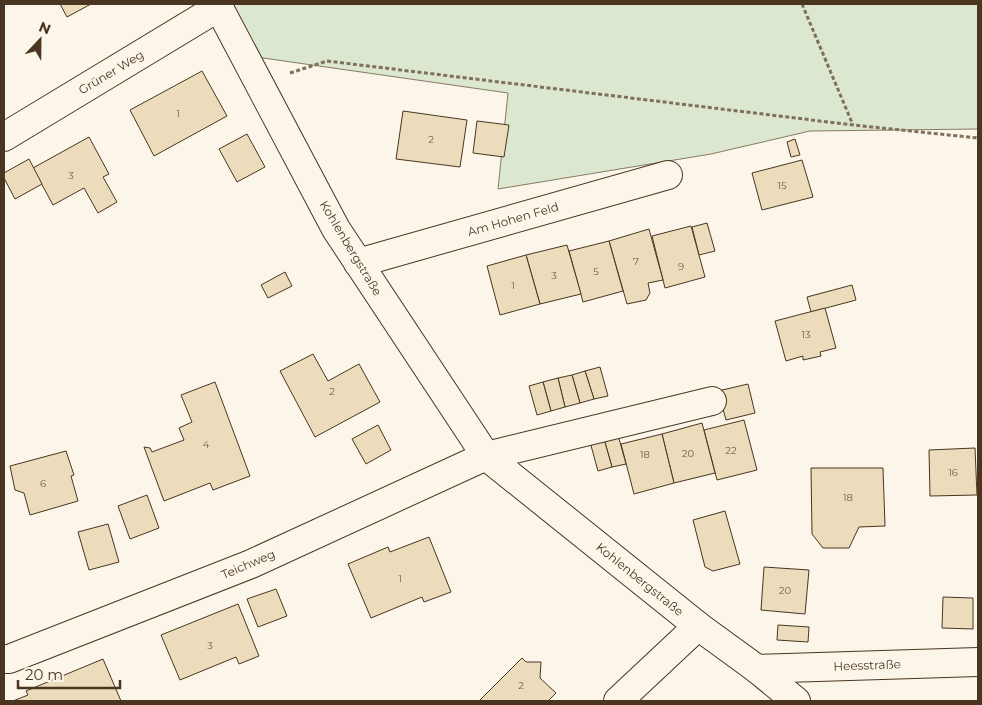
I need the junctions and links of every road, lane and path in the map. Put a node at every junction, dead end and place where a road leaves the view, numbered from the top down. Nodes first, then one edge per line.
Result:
1 (802, 4) edge
2 (218, 6) edge
3 (260, 83) junction
4 (854, 125) junction
5 (4, 136) edge
6 (978, 138) edge
7 (668, 175) dead end
8 (358, 263) junction
9 (712, 401) dead end
10 (486, 456) junction
11 (698, 626) junction
12 (4, 659) edge
13 (978, 662) edge
14 (757, 668) junction
15 (618, 701) edge
16 (796, 701) edge

1 - 4 path
2 - 3 street, Kohlenbergstraße
2 - 5 street, Grüner Weg
3 - 4 path
3 - 8 street, Kohlenbergstraße
4 - 6 path
7 - 8 street, Am Hohen Feld
8 - 10 street, Kohlenbergstraße
9 - 10 street
10 - 11 street, Kohlenbergstraße
10 - 12 street, Teichweg
11 - 14 street, Kohlenbergstraße
11 - 15 street
13 - 14 street, Heesstraße
14 - 16 street, Kohlenbergstraße

